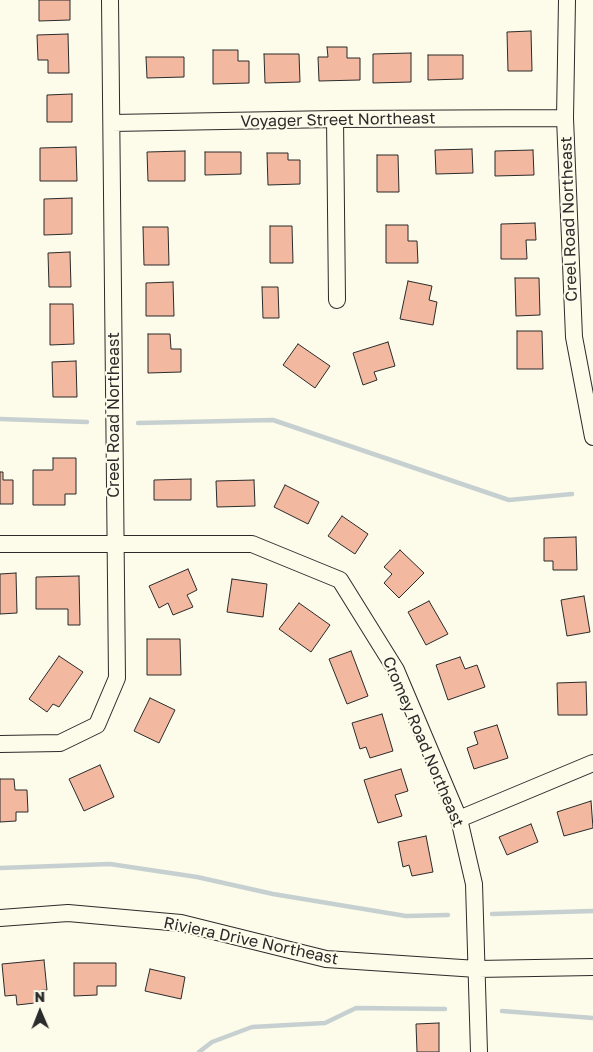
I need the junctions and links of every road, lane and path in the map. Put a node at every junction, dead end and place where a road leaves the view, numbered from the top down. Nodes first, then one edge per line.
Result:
1 (110, 0) edge
2 (567, 0) edge
3 (565, 118) junction
4 (336, 119) junction
5 (112, 123) junction
6 (337, 300) dead end
7 (593, 437) edge
8 (115, 543) junction
9 (0, 544) edge
10 (0, 744) edge
11 (593, 763) edge
12 (459, 819) junction
13 (0, 918) edge
14 (593, 967) edge
15 (478, 969) junction
16 (479, 1052) edge

1 - 5 street, Creel Road Northeast
2 - 3 street, Creel Road Northeast
3 - 4 street, Voyager Street Northeast
3 - 7 street, Creel Road Northeast
4 - 5 street, Voyager Street Northeast
4 - 6 street
5 - 8 street, Creel Road Northeast
8 - 9 street, Cromey Road Northeast
8 - 10 street, Creel Road Northeast
8 - 12 street, Cromey Road Northeast
11 - 12 street
12 - 15 street, Cromey Road Northeast
13 - 15 street, Riviera Drive Northeast
14 - 15 street, Riviera Drive Northeast
15 - 16 street, Cromey Road Northeast

